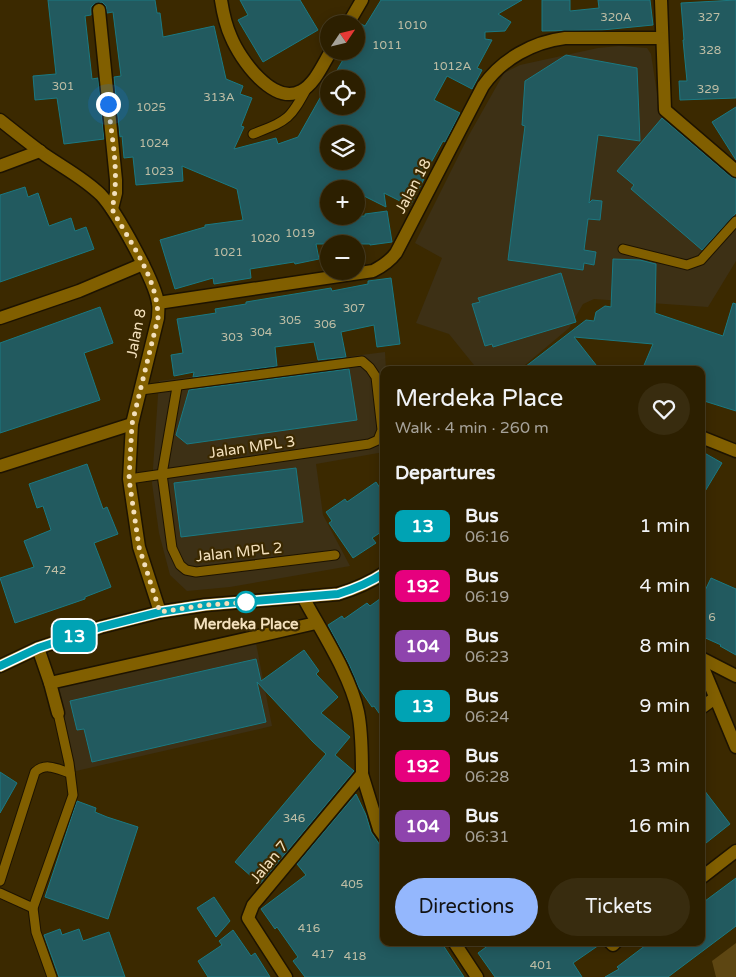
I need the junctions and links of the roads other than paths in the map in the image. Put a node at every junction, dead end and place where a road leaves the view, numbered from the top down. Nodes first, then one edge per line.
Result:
1 (221, 0) edge
2 (362, 0) edge
3 (661, 0) edge
4 (99, 10) dead end
5 (353, 15) edge
6 (661, 38) junction
7 (325, 60) edge
8 (308, 86) junction
9 (0, 120) edge
10 (253, 134) dead end
11 (40, 151) junction
12 (0, 166) edge
13 (736, 171) edge
14 (112, 209) junction
15 (736, 221) edge
16 (623, 250) dead end
17 (143, 264) junction
18 (158, 303) junction
19 (0, 318) edge
20 (177, 387) junction
21 (141, 390) junction
22 (380, 412) edge
23 (132, 424) junction
24 (380, 435) edge
25 (705, 439) edge
26 (736, 451) edge
27 (0, 466) edge
28 (162, 474) junction
29 (129, 479) junction
30 (335, 555) dead end
31 (380, 576) edge
32 (303, 597) junction
33 (160, 612) junction
34 (316, 623) junction
35 (38, 648) junction
36 (705, 660) edge
37 (0, 666) edge
38 (705, 673) edge
39 (736, 676) edge
40 (50, 683) junction
41 (715, 698) junction
42 (705, 705) edge
43 (58, 712) joint
44 (736, 747) edge
45 (70, 773) junction
46 (362, 774) junction
47 (380, 829) edge
48 (736, 851) edge
49 (705, 875) edge
50 (0, 881) edge
51 (0, 893) edge
52 (33, 908) junction
53 (457, 946) edge
54 (52, 977) edge
55 (286, 977) edge
56 (477, 977) edge

1 - 8 street
2 - 5 street
3 - 6 street
4 - 14 street
6 - 13 street
6 - 18 street, Jalan 18
7 - 8 street
8 - 10 lane
9 - 11 street, Jalan 8
11 - 12 street
11 - 14 street, Jalan 8
14 - 17 street, Jalan 8
15 - 16 lane
17 - 18 street, Jalan 8
17 - 19 street
18 - 21 street, Jalan 8
20 - 21 lane
20 - 22 lane, Jalan MPL 3
20 - 28 lane, Jalan MPL 2
21 - 23 street, Jalan 8
23 - 27 street
23 - 29 street, Jalan 8
24 - 28 lane, Jalan MPL 3
25 - 26 street
28 - 29 lane, Jalan MPL 3
28 - 30 lane, Jalan MPL 2
29 - 33 street, Jalan 8
31 - 32 street
32 - 33 street
32 - 34 street
33 - 35 street
34 - 40 street
34 - 46 street
35 - 37 street
35 - 40 street
36 - 39 street
38 - 41 street
40 - 43 street
41 - 42 street
41 - 44 street
43 - 45 lane
45 - 50 lane
45 - 52 lane
46 - 47 street
46 - 55 street, Jalan 7
48 - 49 street
51 - 52 lane
52 - 54 lane
53 - 56 street

